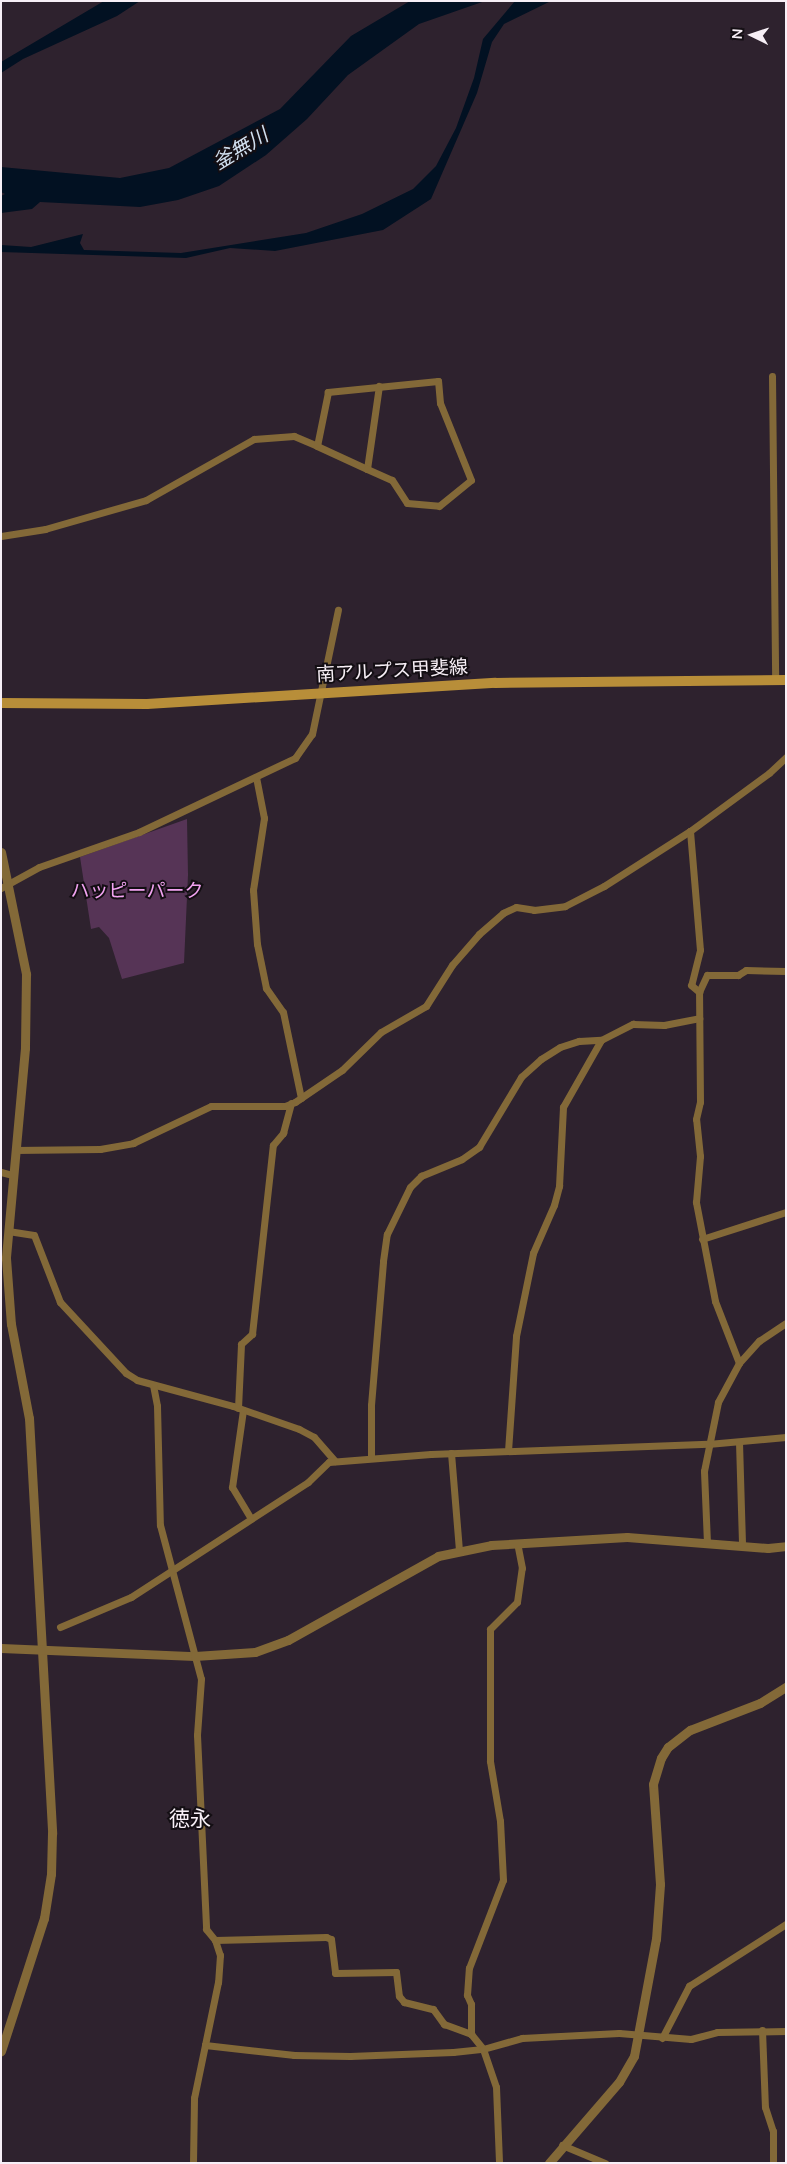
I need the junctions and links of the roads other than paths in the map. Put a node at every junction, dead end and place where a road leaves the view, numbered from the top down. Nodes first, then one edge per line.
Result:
1 (772, 376) dead end
2 (379, 386) junction
3 (317, 446) junction
4 (367, 469) junction
5 (1, 536) edge
6 (338, 610) dead end
7 (775, 680) junction
8 (786, 680) edge
9 (321, 693) junction
10 (1, 703) edge
11 (786, 757) edge
12 (256, 777) junction
13 (690, 831) junction
14 (1, 852) edge
15 (5, 886) edge
16 (786, 970) edge
17 (699, 992) junction
18 (699, 1018) junction
19 (601, 1040) junction
20 (301, 1098) junction
21 (291, 1104) junction
22 (15, 1150) junction
23 (1, 1172) edge
24 (12, 1175) junction
25 (786, 1212) edge
26 (8, 1231) junction
27 (702, 1240) junction
28 (786, 1323) edge
29 (738, 1363) junction
30 (153, 1385) junction
31 (241, 1409) junction
32 (786, 1437) edge
33 (739, 1442) junction
34 (708, 1444) junction
35 (508, 1451) junction
36 (451, 1453) junction
37 (371, 1458) junction
38 (335, 1461) junction
39 (251, 1519) junction
40 (517, 1543) junction
41 (707, 1543) junction
42 (742, 1546) junction
43 (786, 1546) edge
44 (459, 1550) junction
45 (173, 1570) junction
46 (60, 1628) dead end
47 (41, 1647) junction
48 (1, 1648) edge
49 (195, 1656) junction
50 (786, 1687) edge
51 (786, 1924) edge
52 (215, 1940) junction
53 (762, 2030) junction
54 (786, 2031) edge
55 (471, 2034) junction
56 (639, 2036) junction
57 (662, 2038) junction
58 (205, 2045) junction
59 (483, 2049) junction
60 (1, 2051) edge
61 (562, 2145) junction
62 (193, 2163) edge
63 (499, 2163) edge
64 (549, 2163) edge
65 (604, 2163) edge
66 (773, 2163) edge

1 - 7 street
2 - 3 street
2 - 4 street
2 - 4 street
3 - 4 street
3 - 5 street
6 - 9 street
7 - 8 main road, 南アルプス甲斐線
7 - 9 main road, 南アルプス甲斐線
9 - 10 main road, 南アルプス甲斐線
9 - 12 street
11 - 13 street
12 - 15 street
12 - 20 street
13 - 17 street
13 - 20 street
14 - 15 street
15 - 22 street
16 - 17 street
17 - 18 street
18 - 19 street
18 - 27 street
19 - 35 street
19 - 37 street
20 - 21 street
21 - 22 street
21 - 31 street
22 - 24 street
23 - 24 street
24 - 26 street
25 - 27 street
26 - 30 street
26 - 47 street
27 - 29 street
28 - 29 street
29 - 34 street
30 - 31 street
30 - 45 street
31 - 38 street
31 - 39 street
32 - 33 street
33 - 34 street
33 - 42 street
34 - 35 street
34 - 41 street
35 - 36 street
36 - 37 street
36 - 44 street
37 - 38 street
38 - 39 street
39 - 45 street
40 - 41 street
40 - 44 street
40 - 55 street
41 - 42 street
42 - 43 street
44 - 49 street
45 - 46 street
45 - 49 street
47 - 48 street
47 - 49 street
47 - 60 street
49 - 52 street
50 - 56 street
51 - 57 street
52 - 55 street
52 - 58 street
53 - 54 street
53 - 57 street
53 - 66 street
55 - 59 street
56 - 57 street
56 - 59 street
56 - 61 street
58 - 59 street
58 - 62 street
59 - 63 street
61 - 64 street
61 - 65 street

